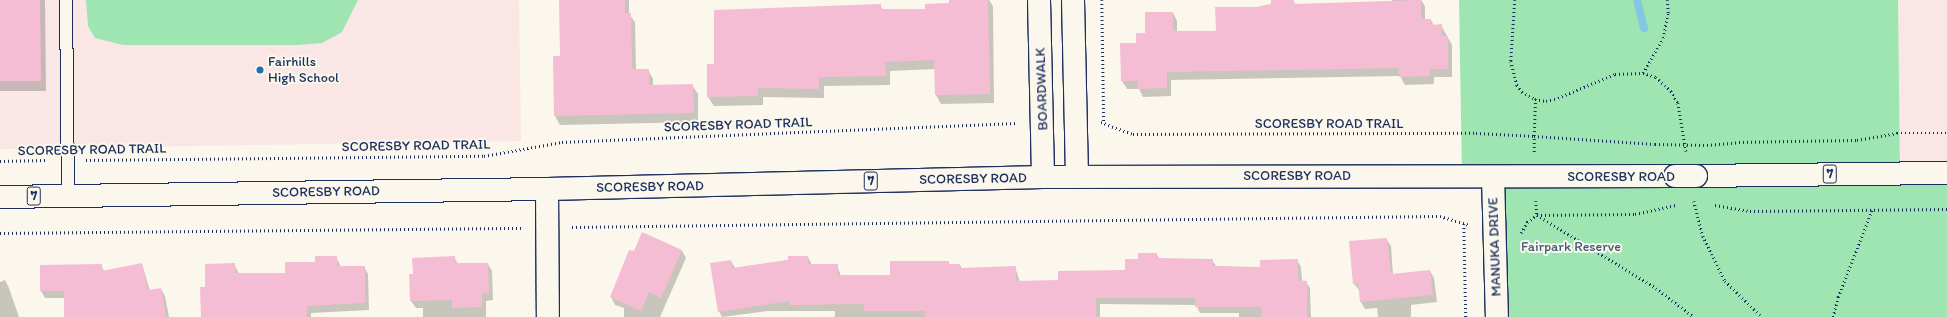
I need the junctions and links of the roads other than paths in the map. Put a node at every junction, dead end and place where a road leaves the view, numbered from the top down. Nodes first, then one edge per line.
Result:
1 (66, 0) edge
2 (1039, 0) edge
3 (1073, 0) edge
4 (1947, 173) edge
5 (1043, 177) junction
6 (1077, 177) junction
7 (1493, 177) junction
8 (547, 189) junction
9 (68, 196) junction
10 (0, 197) edge
11 (548, 317) edge
12 (1497, 317) edge

1 - 9 lane
2 - 5 main road, BOARDWALK
3 - 6 main road
4 - 7 main road, SCORESBY ROAD / 7, bridge
5 - 6 main road, SCORESBY ROAD / 7
5 - 8 main road, SCORESBY ROAD / 7
6 - 7 main road, SCORESBY ROAD / 7
7 - 12 main road, MANUKA DRIVE
8 - 9 main road, SCORESBY ROAD / 7
8 - 11 main road
9 - 10 main road, SCORESBY ROAD / 7

